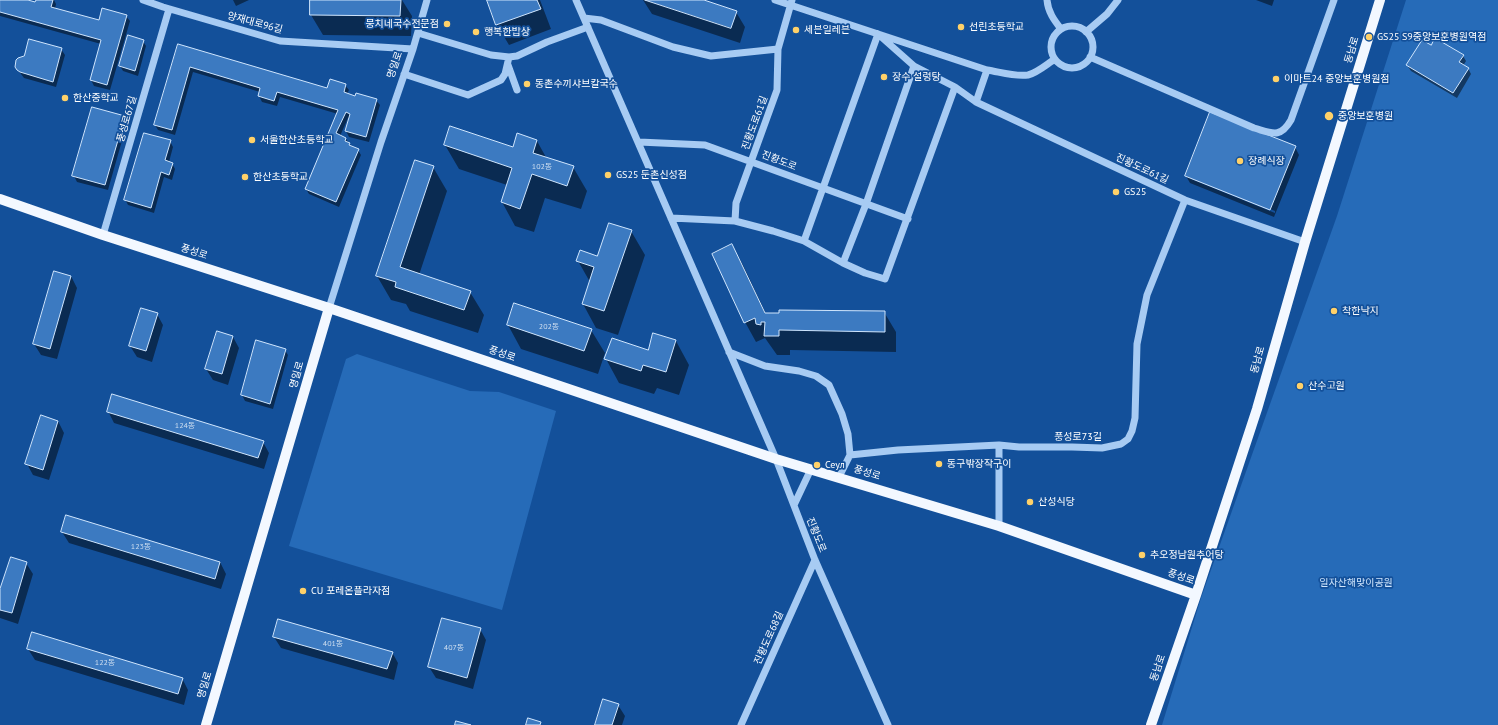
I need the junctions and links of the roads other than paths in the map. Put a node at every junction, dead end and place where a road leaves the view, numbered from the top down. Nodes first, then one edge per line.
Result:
1 (143, 0) edge
2 (427, 0) edge
3 (576, 0) edge
4 (775, 0) edge
5 (1047, 0) edge
6 (1118, 0) edge
7 (1334, 0) edge
8 (1380, 0) edge
9 (791, 3) edge
10 (166, 5) edge
11 (584, 18) junction
12 (588, 27) junction
13 (1061, 30) junction
14 (1086, 32) junction
15 (418, 33) junction
16 (878, 34) junction
17 (413, 49) junction
18 (778, 49) junction
19 (509, 57) junction
20 (1090, 57) junction
21 (1055, 59) junction
22 (508, 65) junction
23 (914, 66) junction
24 (987, 70) junction
25 (404, 74) junction
26 (954, 87) junction
27 (517, 90) dead end
28 (976, 102) junction
29 (639, 142) junction
30 (752, 162) junction
31 (823, 188) junction
32 (0, 199) edge
33 (1184, 200) junction
34 (866, 204) junction
35 (671, 218) junction
36 (908, 219) junction
37 (735, 221) junction
38 (104, 235) junction
39 (804, 242) junction
40 (1305, 242) junction
41 (843, 263) junction
42 (330, 308) junction
43 (729, 352) junction
44 (999, 445) junction
45 (850, 455) junction
46 (776, 459) junction
47 (811, 469) junction
48 (839, 477) junction
49 (794, 505) junction
50 (998, 526) junction
51 (815, 560) junction
52 (1196, 595) junction
53 (206, 725) edge
54 (741, 725) edge
55 (888, 725) edge
56 (1151, 725) edge

1 - 10 street, 양재대로96길
2 - 15 street, 명일로
3 - 11 street, 진황도로
4 - 9 street, 진황도로61길
5 - 13 street
6 - 14 street
7 - 20 street
8 - 40 main road, 동남로
9 - 16 street, 진황도로61길
9 - 18 street, 진황도로61길
10 - 17 street, 양재대로96길
10 - 38 street, 풍성로67길
11 - 12 street, 진황도로
11 - 18 street
12 - 19 street
12 - 29 street, 진황도로
13 - 14 street
13 - 21 street
14 - 20 street
15 - 17 street, 명일로
15 - 19 street
16 - 23 street, 진황도로61길
16 - 24 street, 진황도로61길
16 - 31 street
17 - 25 street, 명일로
18 - 30 street, 진황도로61길
19 - 22 street
20 - 21 street
21 - 24 street, 진황도로61길
22 - 25 street
22 - 27 street
23 - 26 street, 진황도로61길
23 - 34 street
24 - 28 street
25 - 42 street, 명일로
26 - 28 street, 진황도로61길
26 - 36 street
28 - 33 street, 진황도로61길
29 - 30 street, 진황도로
29 - 35 street, 진황도로
30 - 31 street, 진황도로
30 - 37 street, 진황도로61길
31 - 34 street, 진황도로
31 - 39 street
32 - 38 main road, 풍성로
33 - 40 street, 진황도로61길
33 - 44 street, 풍성로73길
34 - 36 street, 진황도로
34 - 41 street
35 - 37 street
35 - 43 street, 진황도로
36 - 41 street
37 - 39 street
38 - 42 main road, 풍성로
39 - 41 street
40 - 52 main road, 동남로
42 - 46 main road, 풍성로
42 - 53 main road, 명일로
43 - 45 street
43 - 46 street, 진황도로
44 - 45 street, 풍성로73길
44 - 50 street
45 - 48 street
46 - 47 main road, 풍성로
46 - 49 street, 진황도로
47 - 48 main road, 풍성로
47 - 49 street
48 - 50 main road, 풍성로
49 - 51 street, 진황도로
50 - 52 main road, 풍성로
51 - 54 street, 진황도로68길
51 - 55 street, 진황도로
52 - 56 main road, 동남로

